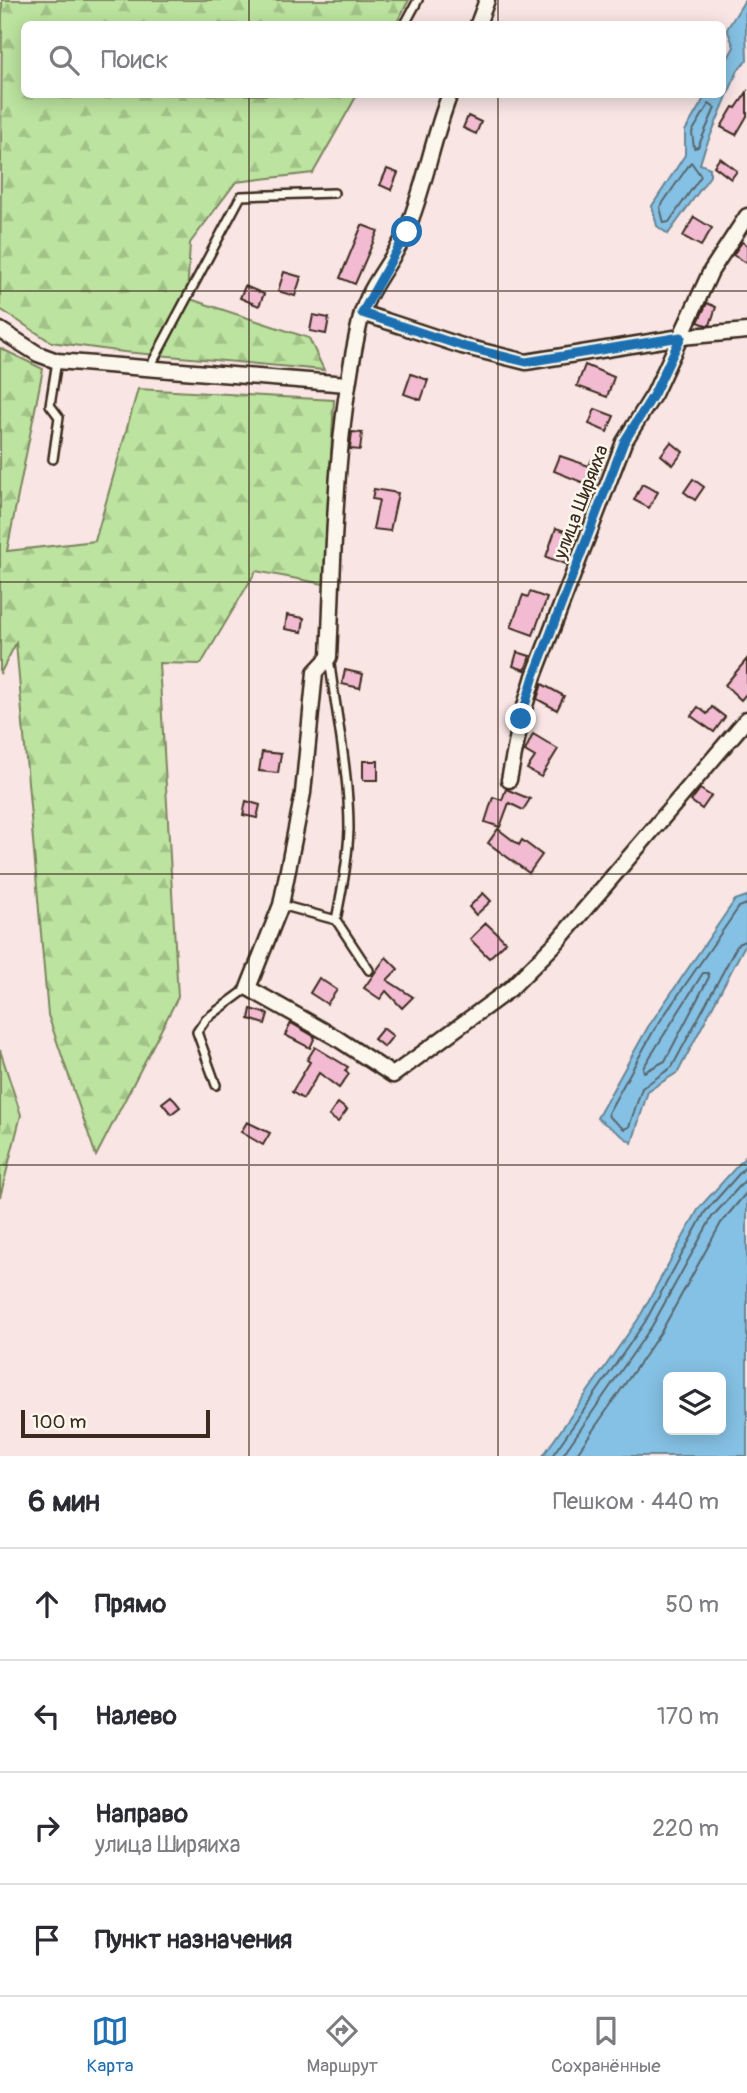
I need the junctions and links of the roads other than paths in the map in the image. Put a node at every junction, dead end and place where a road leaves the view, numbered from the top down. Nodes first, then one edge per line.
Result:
1 (418, 0) edge
2 (488, 0) edge
3 (407, 21) edge
4 (479, 21) edge
5 (448, 98) edge
6 (334, 193) dead end
7 (747, 216) edge
8 (362, 313) junction
9 (0, 330) edge
10 (747, 331) edge
11 (681, 337) junction
12 (57, 361) junction
13 (149, 369) junction
14 (347, 384) junction
15 (52, 459) dead end
16 (329, 657) junction
17 (747, 719) edge
18 (509, 780) dead end
19 (281, 905) junction
20 (336, 920) junction
21 (369, 970) dead end
22 (248, 988) junction
23 (216, 1085) dead end

1 - 3 lane
2 - 4 street
5 - 8 street
6 - 13 lane
7 - 11 street, улица Ширяиха
8 - 11 street
8 - 14 street
9 - 12 street
10 - 11 street
11 - 18 street, улица Ширяиха
12 - 13 street
12 - 15 lane
13 - 14 street
14 - 16 street
16 - 19 street
16 - 20 lane
17 - 22 street
19 - 20 lane
19 - 22 street
20 - 21 lane
22 - 23 lane

